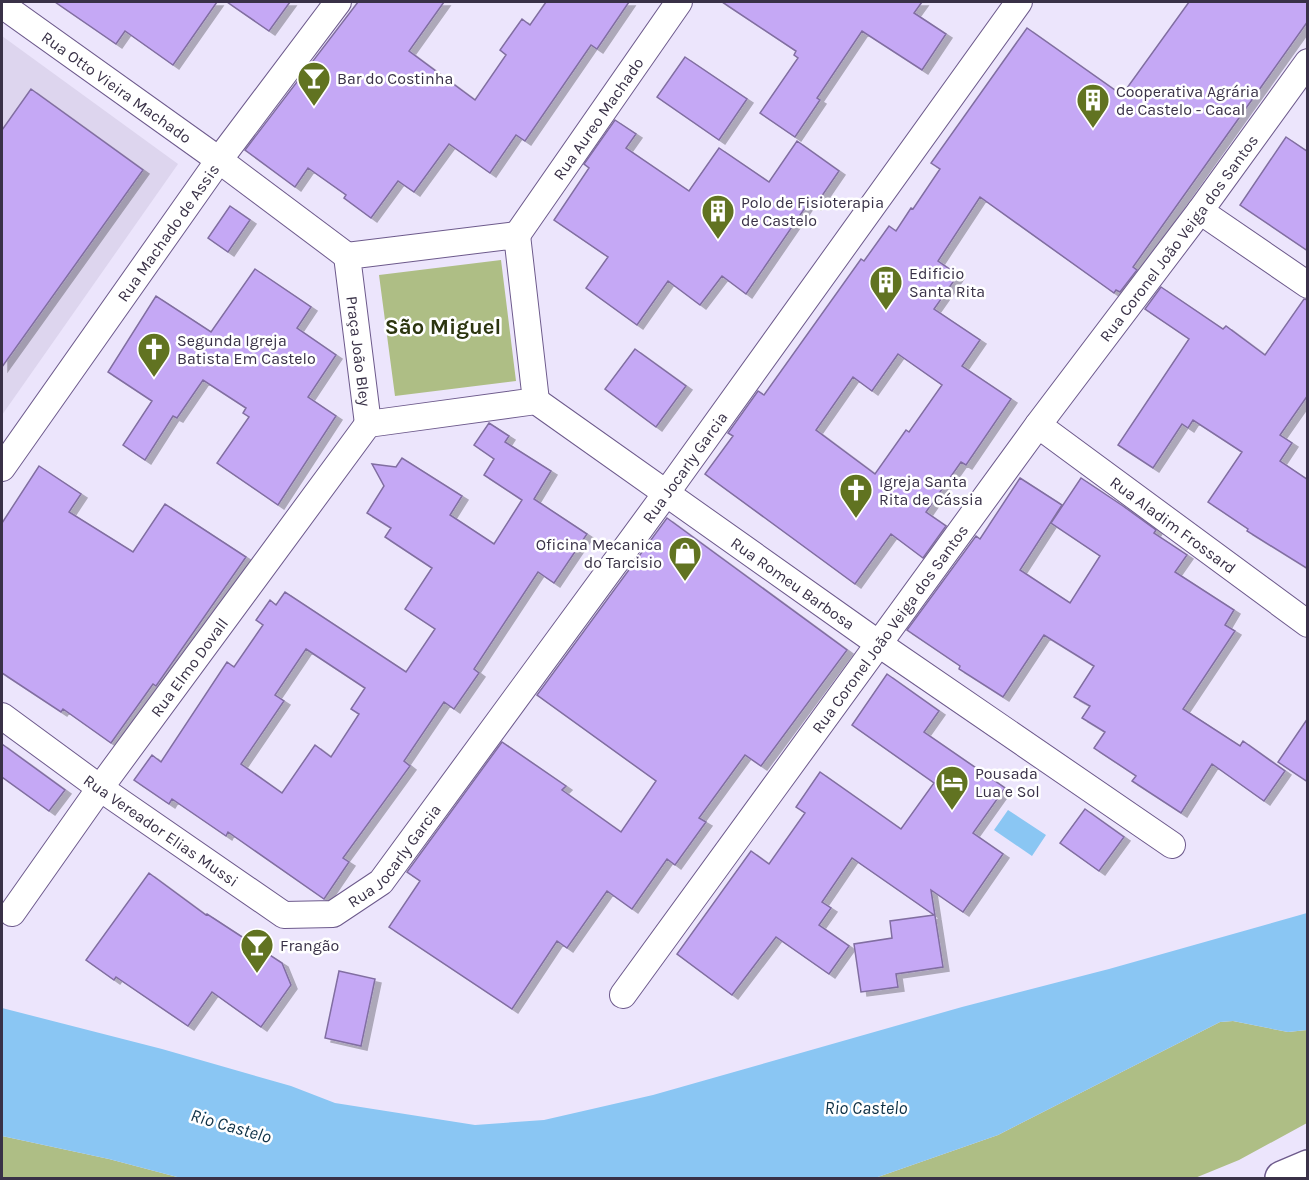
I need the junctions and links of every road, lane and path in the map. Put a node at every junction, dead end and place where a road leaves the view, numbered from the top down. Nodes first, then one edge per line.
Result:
1 (338, 2) edge
2 (680, 2) edge
3 (1019, 2) edge
4 (2, 5) edge
5 (1308, 62) edge
6 (219, 160) junction
7 (1200, 211) junction
8 (517, 235) junction
9 (347, 256) junction
10 (1308, 285) edge
11 (536, 401) junction
12 (368, 424) junction
13 (1038, 425) junction
14 (2, 468) edge
15 (667, 492) junction
16 (1308, 624) edge
17 (879, 644) junction
18 (2, 716) edge
19 (100, 788) junction
20 (1172, 845) dead end
21 (12, 913) dead end
22 (333, 914) joint
23 (623, 995) dead end
24 (1308, 1167) edge
25 (1282, 1179) edge

1 - 6 street, Rua Machado de Assis
2 - 8 street, Rua Aureo Machado
3 - 15 street, Rua Jocarly Garcia
4 - 6 street, Rua Otto Vieira Machado
5 - 7 street, Rua Coronel João Veiga dos Santos
6 - 9 street, Rua Otto Vieira Machado
6 - 14 street, Rua Machado de Assis
7 - 10 street
7 - 13 street, Rua Coronel João Veiga dos Santos
8 - 9 street
8 - 11 street
9 - 12 street, Praça João Bley
11 - 12 street, Praça João Bley
11 - 15 street, Rua Romeu Barbosa
12 - 19 street, Rua Elmo Dovall
13 - 16 street, Rua Aladim Frossard
13 - 17 street, Rua Coronel João Veiga dos Santos
15 - 17 street, Rua Romeu Barbosa
15 - 22 street, Rua Jocarly Garcia
17 - 20 street, Rua Romeu Barbosa
17 - 23 street, Rua Coronel João Veiga dos Santos
18 - 19 street, Rua Vereador Elias Mussi
19 - 21 street, Rua Elmo Dovall
19 - 22 street, Rua Vereador Elias Mussi
24 - 25 main road

